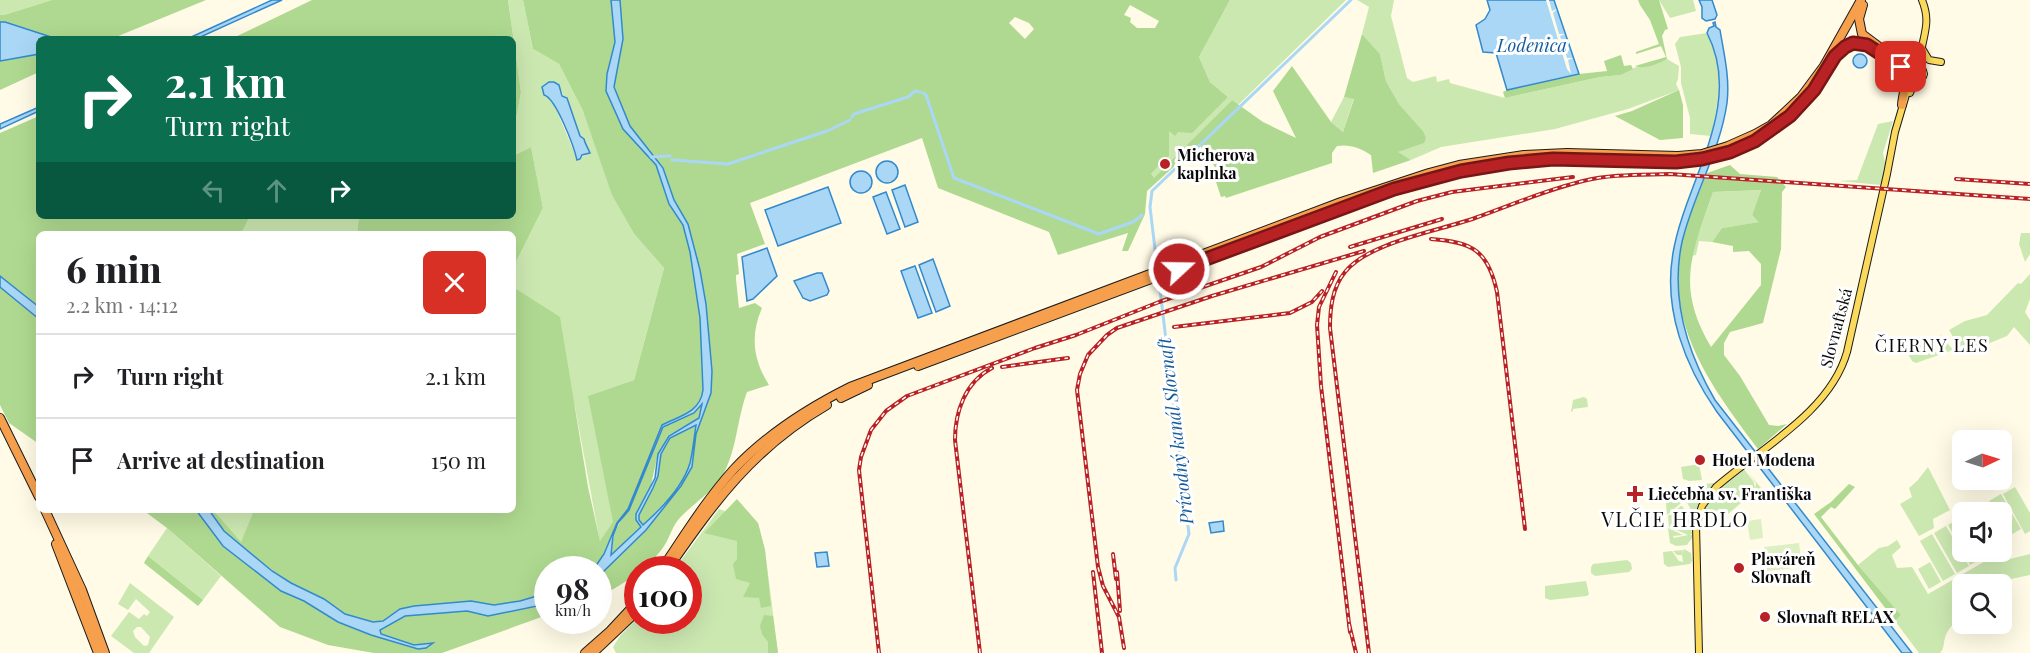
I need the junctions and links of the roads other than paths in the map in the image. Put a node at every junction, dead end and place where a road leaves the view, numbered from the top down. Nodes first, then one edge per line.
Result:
1 (1920, 0) edge
2 (1862, 1) edge
3 (1920, 51) junction
4 (1835, 56) junction
5 (1892, 59) junction
6 (1941, 62) dead end
7 (1923, 66) junction
8 (1907, 68) junction
9 (1914, 83) junction
10 (1907, 96) junction
11 (1902, 105) junction
12 (1742, 144) junction
13 (1545, 157) junction
14 (1888, 170) junction
15 (0, 418) edge
16 (0, 428) edge
17 (30, 484) junction
18 (36, 493) edge
19 (36, 496) edge
20 (44, 513) edge
21 (44, 513) edge
22 (671, 556) edge
23 (677, 556) edge
24 (624, 616) edge
25 (624, 624) edge
26 (98, 653) edge
27 (105, 653) edge
28 (585, 653) edge
29 (593, 653) edge
30 (1699, 653) edge

1 - 3 main road
2 - 4 highway
2 - 5 highway
2 - 12 highway
3 - 5 highway
3 - 6 main road
3 - 7 main road
3 - 8 main road
4 - 5 highway
4 - 12 highway
5 - 8 highway
5 - 11 highway
7 - 8 main road
7 - 9 main road
8 - 9 main road
8 - 10 main road
9 - 10 main road, Slovnaftská
10 - 11 main road, Slovnaftská
10 - 14 main road, Slovnaftská
11 - 14 main road, Slovnaftská
12 - 13 highway
13 - 22 highway
13 - 23 highway
14 - 30 main road, Slovnaftská
15 - 17 highway
16 - 17 highway
17 - 18 highway
17 - 19 highway
20 - 26 highway
21 - 27 highway
24 - 28 highway
25 - 29 highway

